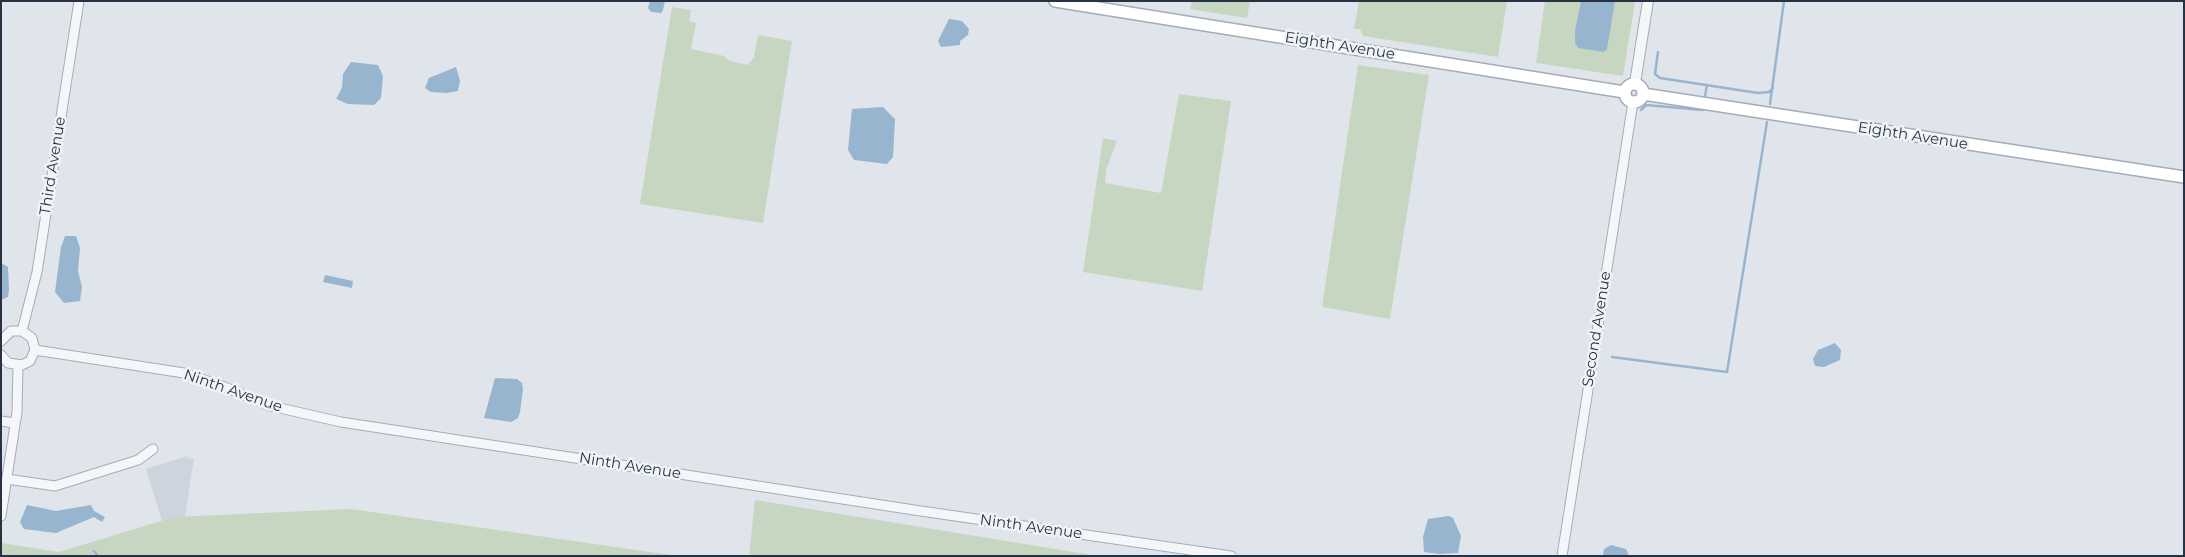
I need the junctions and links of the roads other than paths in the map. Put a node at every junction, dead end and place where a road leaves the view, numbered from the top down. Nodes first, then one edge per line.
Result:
1 (79, 1) edge
2 (1055, 1) edge
3 (1648, 1) edge
4 (1635, 83) junction
5 (1624, 92) junction
6 (1643, 94) junction
7 (1633, 102) junction
8 (2184, 177) edge
9 (22, 331) junction
10 (1, 341) edge
11 (36, 350) junction
12 (1, 355) edge
13 (18, 366) junction
14 (1, 421) edge
15 (15, 423) junction
16 (153, 449) dead end
17 (7, 479) junction
18 (1, 516) edge
19 (1231, 556) edge
20 (1562, 556) edge

1 - 9 street, Third Avenue
2 - 5 main road, Eighth Avenue
3 - 4 street
4 - 5 main road
4 - 6 main road
5 - 7 main road
6 - 7 main road
6 - 8 main road, Eighth Avenue
7 - 20 street, Second Avenue
9 - 10 street
9 - 11 street
11 - 13 street
11 - 19 street, Ninth Avenue
12 - 13 street
13 - 15 street
14 - 15 street
15 - 17 street
16 - 17 street
17 - 18 street

